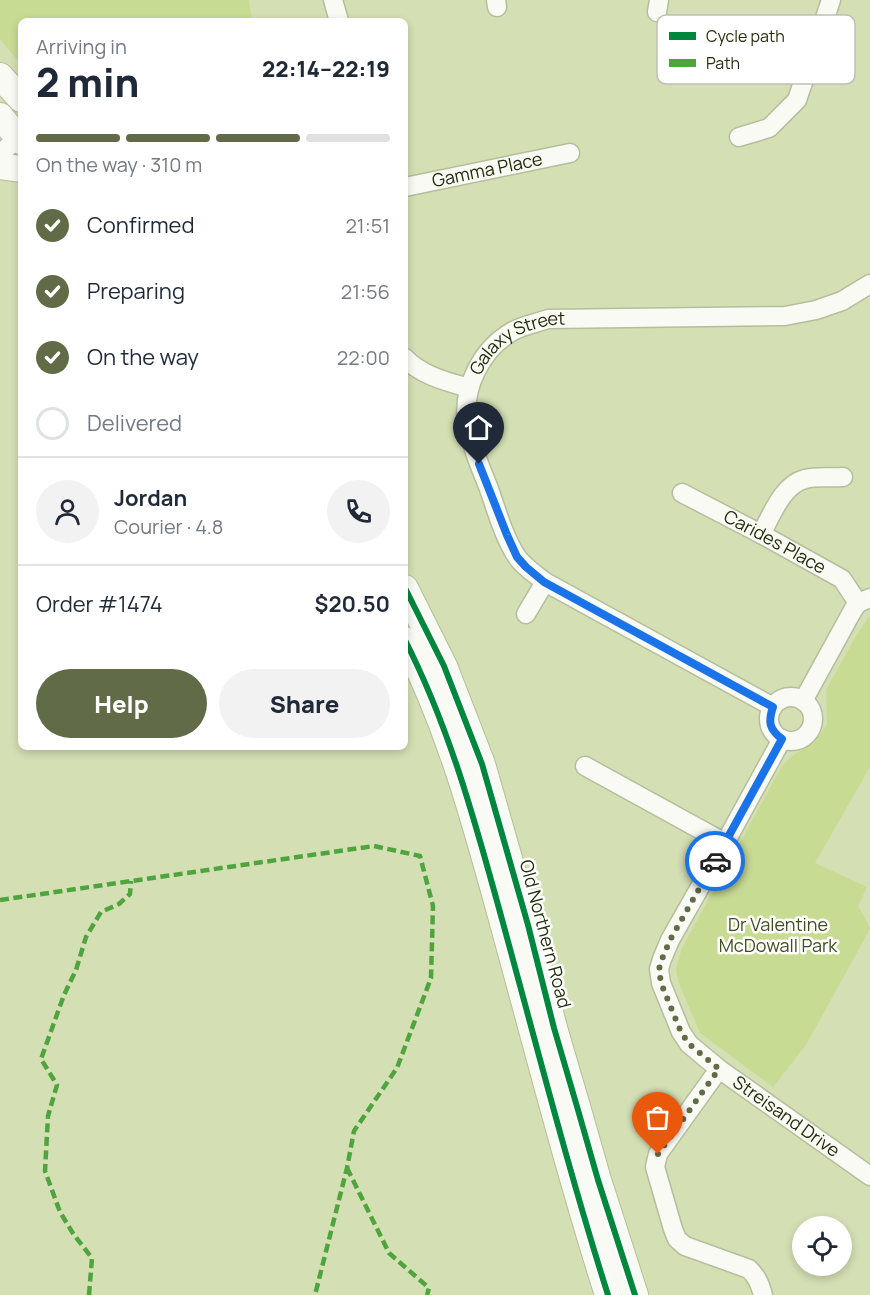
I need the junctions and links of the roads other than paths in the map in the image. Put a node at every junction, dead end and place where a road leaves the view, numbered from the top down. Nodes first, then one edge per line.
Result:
1 (333, 0) edge
2 (831, 0) edge
3 (826, 15) edge
4 (338, 18) edge
5 (0, 76) edge
6 (802, 84) edge
7 (18, 97) edge
8 (18, 103) edge
9 (0, 117) edge
10 (739, 137) dead end
11 (15, 142) edge
12 (570, 153) dead end
13 (0, 166) edge
14 (18, 169) edge
15 (408, 186) edge
16 (870, 284) edge
17 (408, 361) edge
18 (470, 388) junction
19 (843, 477) dead end
20 (682, 493) dead end
21 (761, 534) junction
22 (544, 582) junction
23 (408, 594) edge
24 (864, 601) edge
25 (526, 614) dead end
26 (408, 647) edge
27 (803, 700) junction
28 (773, 707) junction
29 (782, 739) junction
30 (585, 766) dead end
31 (725, 843) junction
32 (719, 1069) junction
33 (870, 1176) edge
34 (608, 1295) edge
35 (635, 1295) edge
36 (763, 1295) edge

1 - 4 street
2 - 3 street
5 - 7 highway
6 - 10 street
8 - 9 street
9 - 11 highway
12 - 15 street, Gamma Place
13 - 14 highway
16 - 18 street, Galaxy Street
17 - 18 street
18 - 22 street, Galaxy Street
19 - 21 street
20 - 21 street, Carides Place
21 - 24 street, Carides Place
22 - 25 street
22 - 28 street, Galaxy Street
23 - 35 highway, Old Northern Road
24 - 27 street
26 - 34 highway, Old Northern Road
27 - 28 street
27 - 29 street
28 - 29 street
29 - 31 street, Streisand Drive
30 - 31 street
31 - 32 street, Streisand Drive
32 - 33 street, Streisand Drive
32 - 36 street

